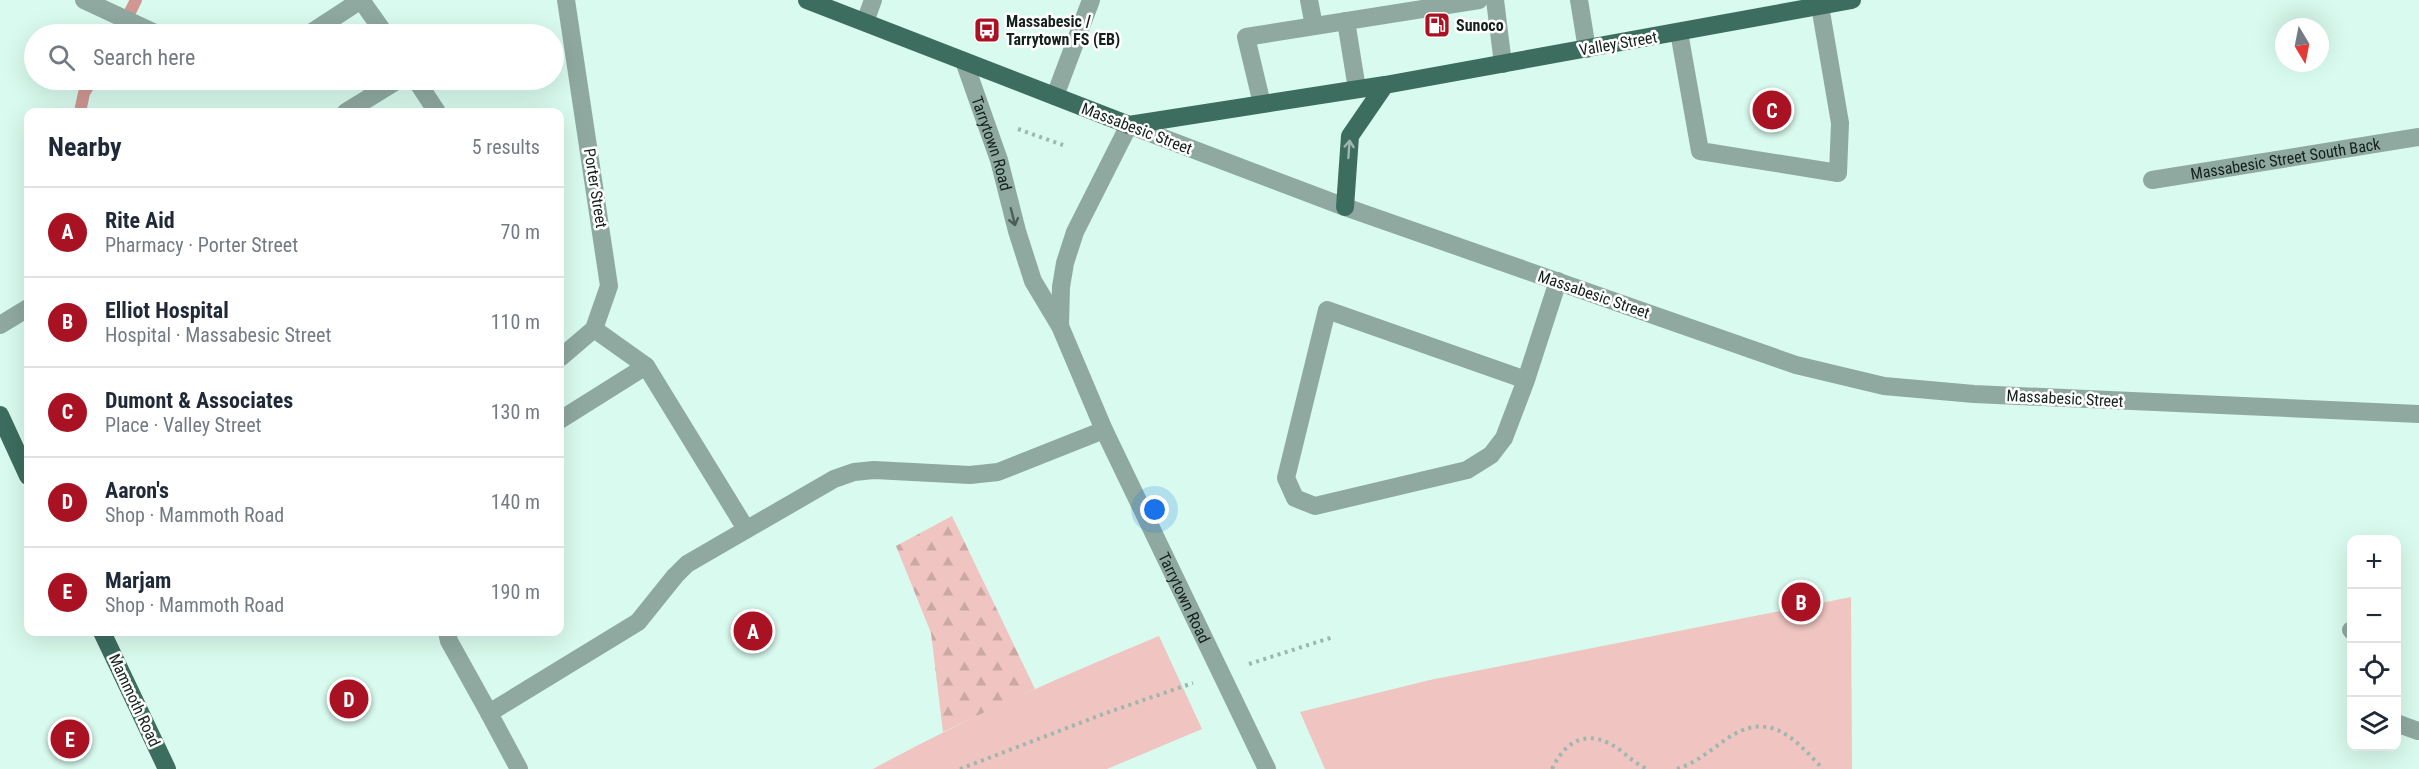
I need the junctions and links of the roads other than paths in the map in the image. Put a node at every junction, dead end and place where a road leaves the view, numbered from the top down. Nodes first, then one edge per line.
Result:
1 (84, 0) edge
2 (361, 0) edge
3 (566, 0) edge
4 (807, 0) edge
5 (873, 0) edge
6 (1092, 0) edge
7 (1309, 0) edge
8 (1479, 0) edge
9 (1495, 0) edge
10 (1579, 0) edge
11 (1852, 0) edge
12 (1820, 6) junction
13 (1346, 21) junction
14 (865, 22) junction
15 (134, 24) edge
16 (324, 24) edge
17 (378, 24) edge
18 (1314, 26) junction
19 (1679, 32) junction
20 (1587, 49) junction
21 (964, 61) junction
22 (1503, 64) junction
23 (1385, 84) junction
24 (1357, 89) junction
25 (382, 90) edge
26 (422, 90) edge
27 (1055, 96) junction
28 (1262, 104) junction
29 (352, 108) edge
30 (434, 108) edge
31 (1129, 125) junction
32 (2419, 137) edge
33 (2152, 180) dead end
34 (1345, 207) junction
35 (1558, 281) junction
36 (24, 310) edge
37 (0, 325) edge
38 (1060, 326) junction
39 (594, 329) junction
40 (564, 355) edge
41 (646, 366) junction
42 (1526, 381) junction
43 (2419, 414) edge
44 (564, 417) edge
45 (1, 419) edge
46 (1104, 430) junction
47 (24, 468) edge
48 (746, 529) junction
49 (104, 636) edge
50 (448, 636) edge
51 (489, 713) junction
52 (2401, 725) edge
53 (2418, 731) edge
54 (167, 769) edge
55 (519, 769) edge
56 (1267, 769) edge

1 - 15 street
2 - 16 street
2 - 17 street
3 - 39 street, Porter Street
4 - 14 main road, Massabesic Street
5 - 14 street
6 - 27 street
7 - 18 street
8 - 13 street
9 - 22 street
10 - 20 street
11 - 12 main road, Valley Street
12 - 19 main road, Valley Street
12 - 19 street
13 - 18 street
13 - 24 street
14 - 21 main road, Massabesic Street
18 - 28 street
19 - 20 main road, Valley Street
20 - 22 main road, Valley Street
21 - 27 main road, Massabesic Street
21 -> 38 street, Tarrytown Road
22 - 23 main road, Valley Street
23 - 24 main road, Valley Street
34 -> 23 main road
24 - 28 main road, Valley Street
25 - 29 street
26 - 30 street
27 - 31 main road, Massabesic Street
28 - 31 main road, Valley Street
31 - 34 street, Massabesic Street
31 - 38 street, Tarrytown Road
32 - 33 street, Massabesic Street South Back
34 - 35 street, Massabesic Street
35 - 42 street
35 - 43 street, Massabesic Street
36 - 37 street
38 - 46 street, Tarrytown Road
39 - 40 street
39 - 41 street
41 - 44 street
41 - 48 street
42 - 42 street
45 - 47 main road
46 - 48 street
46 - 56 street, Tarrytown Road
48 - 51 street
49 - 54 main road, Mammoth Road
50 - 51 street
51 - 55 street
52 - 53 street

